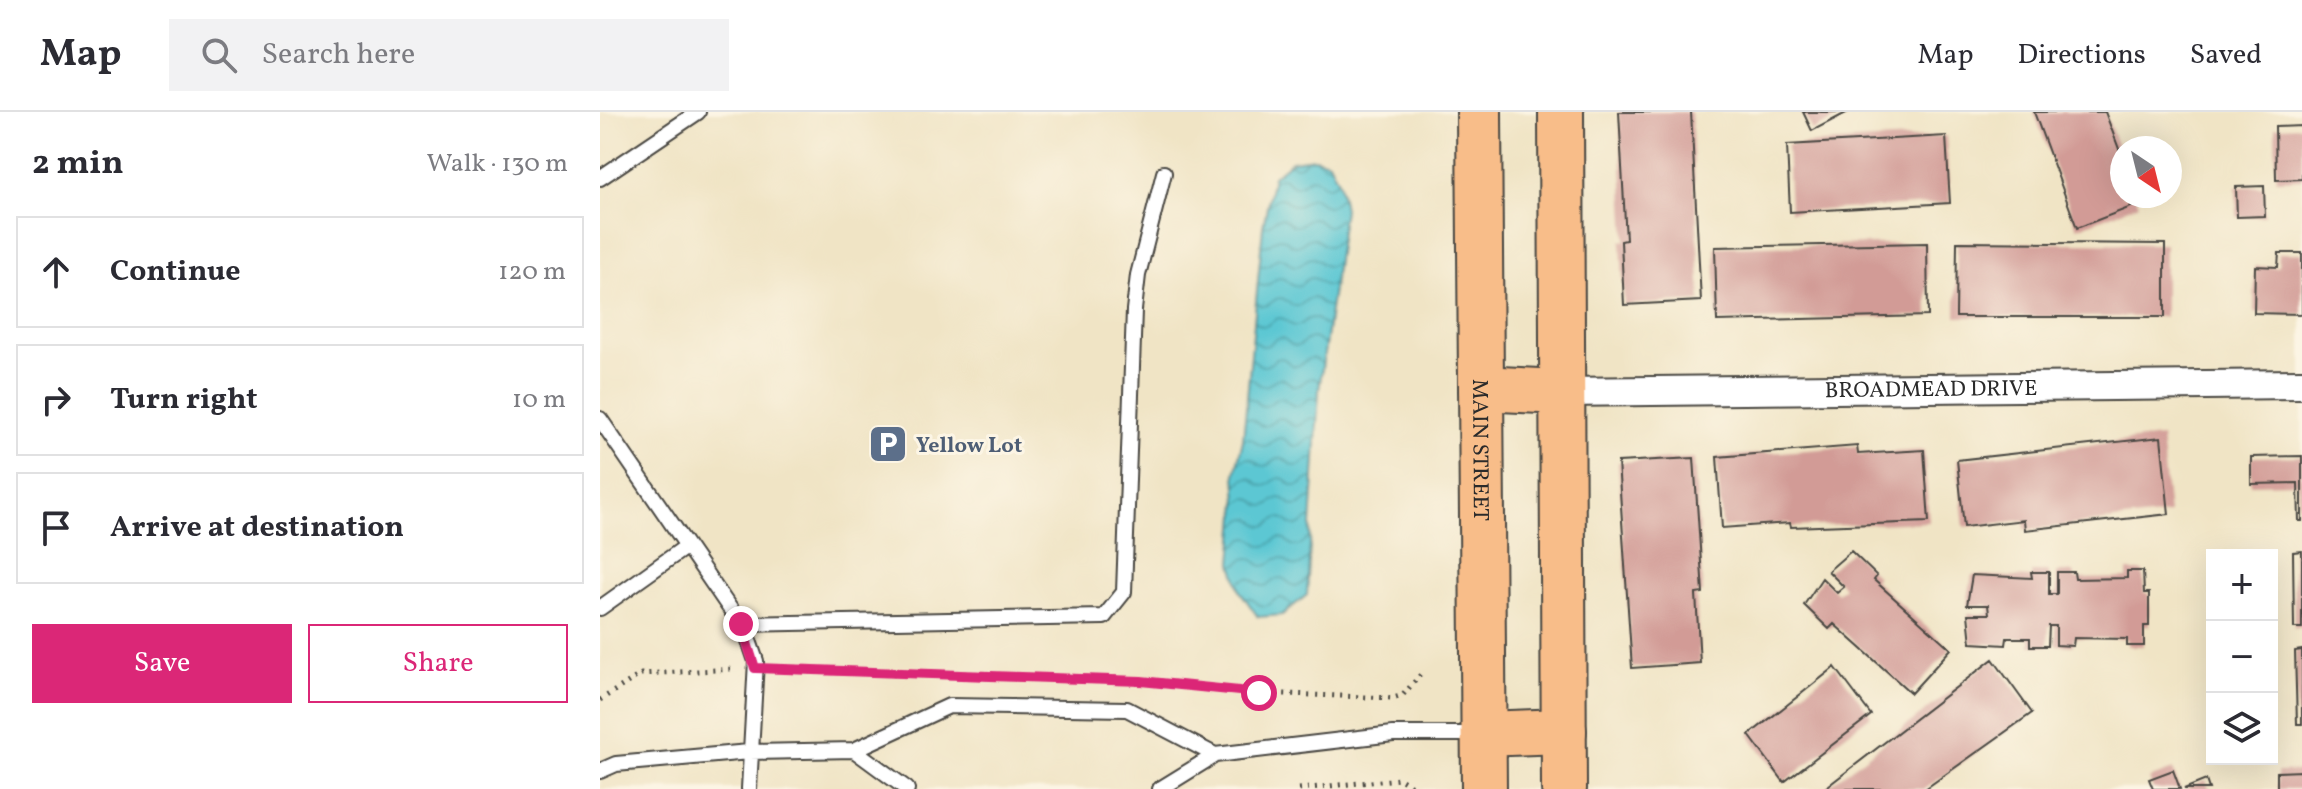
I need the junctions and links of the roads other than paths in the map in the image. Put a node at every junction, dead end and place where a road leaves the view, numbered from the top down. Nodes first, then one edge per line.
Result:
1 (698, 112) edge
2 (1479, 112) edge
3 (1561, 112) edge
4 (1164, 173) dead end
5 (600, 178) edge
6 (2302, 384) edge
7 (1481, 388) junction
8 (1561, 392) junction
9 (600, 419) edge
10 (687, 546) junction
11 (600, 608) edge
12 (741, 624) junction
13 (1564, 731) junction
14 (1484, 734) junction
15 (854, 750) junction
16 (749, 752) junction
17 (1215, 755) junction
18 (600, 771) edge
19 (749, 789) edge
20 (907, 789) edge
21 (1160, 789) edge
22 (1484, 789) edge
23 (1564, 789) edge

1 - 5 lane
2 - 7 main road, MAIN STREET
3 - 8 main road
4 - 12 lane
6 - 8 street, BROADMEAD DRIVE
7 - 8 main road
7 - 14 main road, MAIN STREET
8 - 13 main road
9 - 10 lane
10 - 11 lane
10 - 12 lane
12 - 16 lane
13 - 14 main road
13 - 23 main road
14 - 17 lane
14 - 22 main road, MAIN STREET
15 - 16 lane
15 - 17 lane
15 - 20 lane
16 - 18 lane
16 - 19 lane
17 - 21 lane

